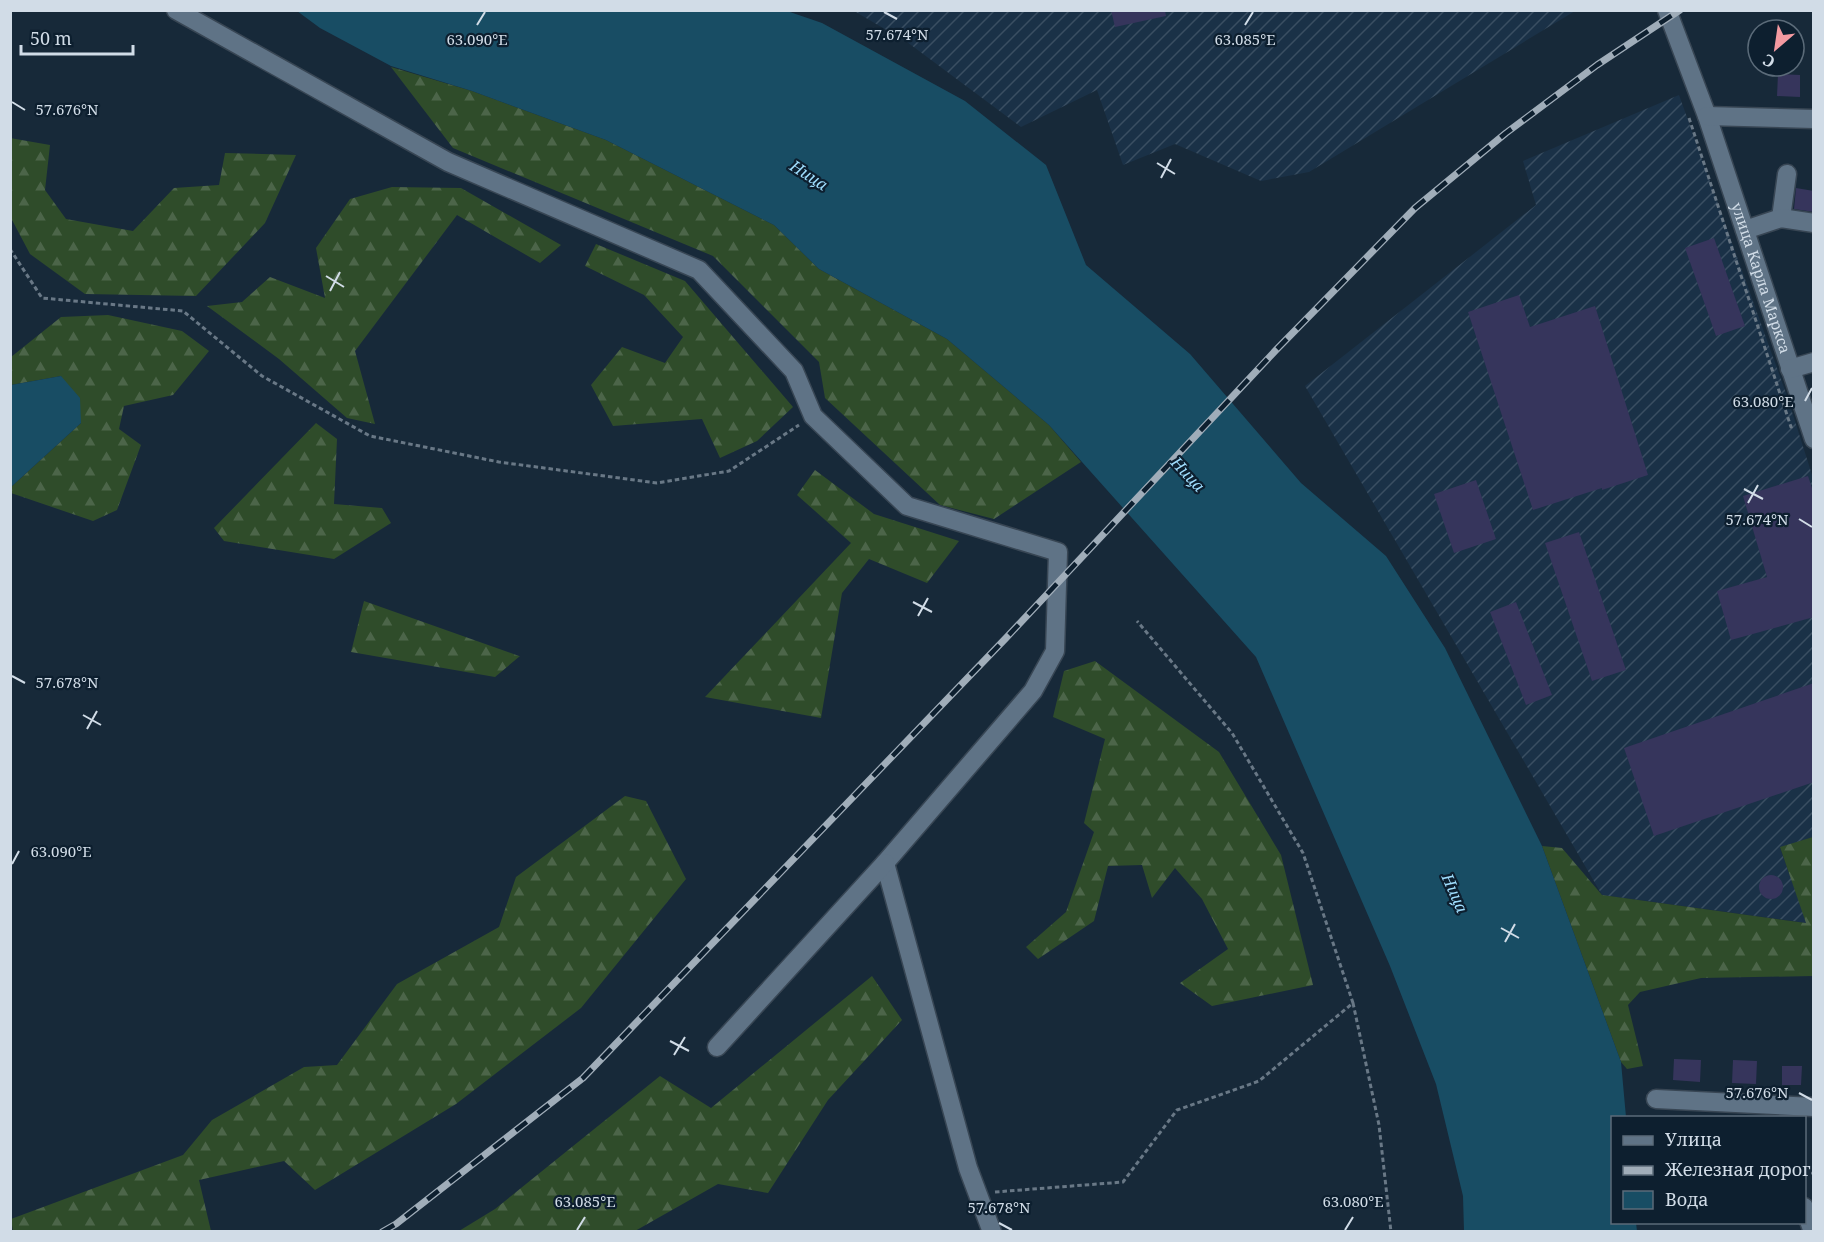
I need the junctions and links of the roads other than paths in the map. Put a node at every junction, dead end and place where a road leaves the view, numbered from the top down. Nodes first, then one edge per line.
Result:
1 (176, 10) edge
2 (1666, 10) edge
3 (1707, 116) junction
4 (1814, 119) edge
5 (1787, 174) dead end
6 (1780, 218) junction
7 (1814, 223) edge
8 (1745, 230) junction
9 (1814, 362) edge
10 (1790, 369) junction
11 (1814, 439) edge
12 (885, 863) junction
13 (717, 1047) dead end
14 (1656, 1099) dead end
15 (1814, 1107) edge
16 (1773, 1110) edge
17 (1806, 1212) edge
18 (992, 1232) edge
19 (1813, 1232) edge

1 - 12 street
2 - 3 street, улица Карла Маркса
3 - 4 street
3 - 8 street, улица Карла Маркса
5 - 6 street
6 - 7 street
6 - 8 street
8 - 10 street, улица Карла Маркса
9 - 10 street
10 - 11 street, улица Карла Маркса
12 - 13 street
12 - 18 street
14 - 16 street
15 - 16 street
17 - 19 street

